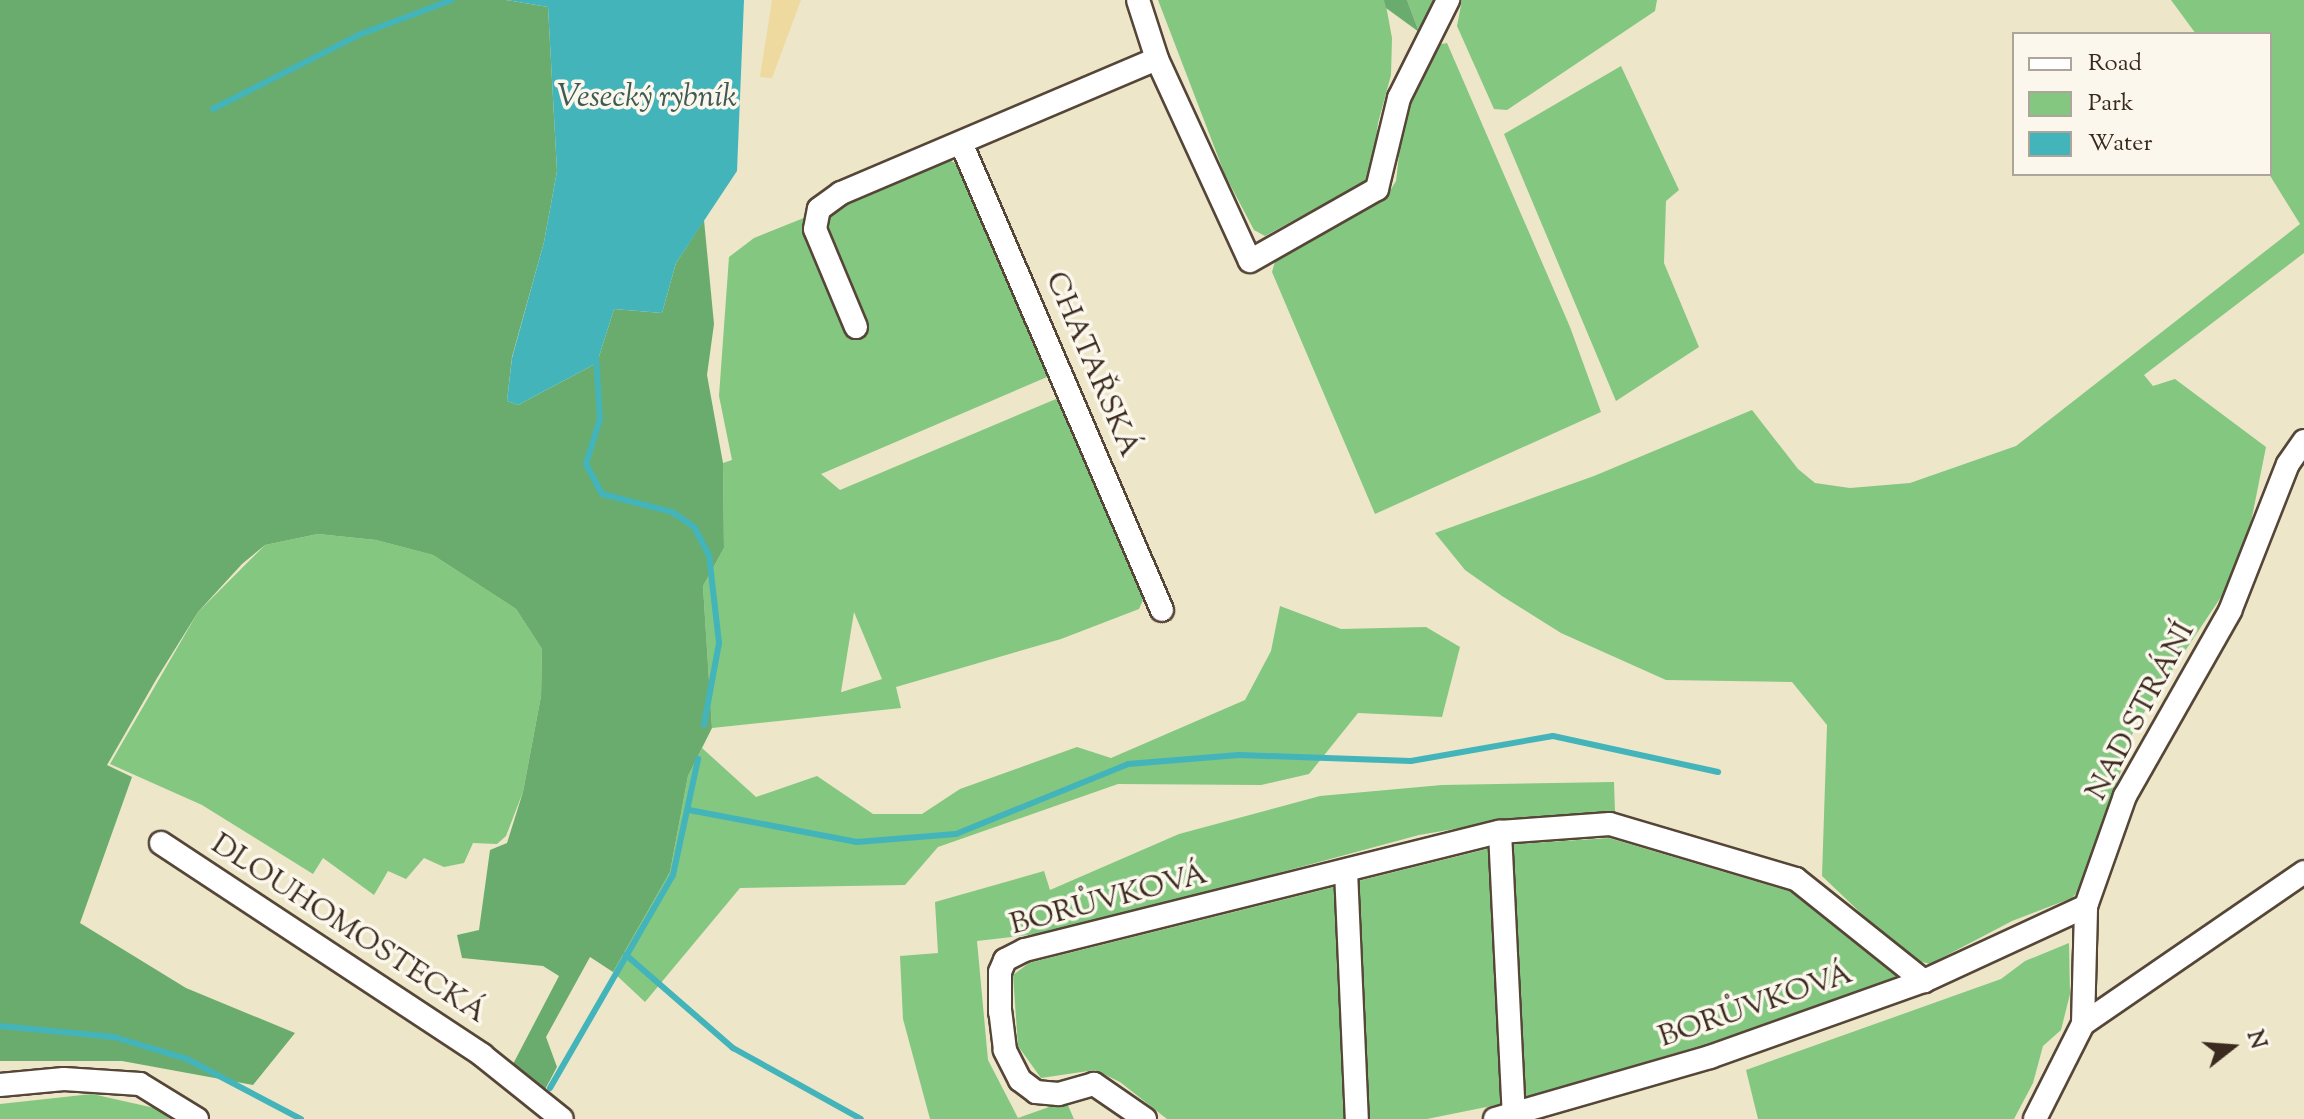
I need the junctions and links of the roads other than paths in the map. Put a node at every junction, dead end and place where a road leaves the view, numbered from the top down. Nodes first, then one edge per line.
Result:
1 (1138, 0) edge
2 (1448, 0) edge
3 (1157, 59) junction
4 (962, 145) junction
5 (856, 327) dead end
6 (2304, 441) edge
7 (1162, 610) dead end
8 (1500, 832) junction
9 (161, 843) dead end
10 (1346, 871) junction
11 (2304, 872) edge
12 (2086, 906) junction
13 (1924, 981) junction
14 (2083, 1024) junction
15 (0, 1085) edge
16 (1504, 1117) edge
17 (197, 1119) edge
18 (562, 1119) edge
19 (1145, 1119) edge
20 (1357, 1119) edge
21 (2035, 1119) edge

1 - 3 street
2 - 3 street
3 - 4 street
4 - 5 street
4 - 7 street, CHATAŘSKÁ
6 - 12 street, NAD STRÁNÍ
8 - 10 street, BORŮVKOVÁ
8 - 13 street, BORŮVKOVÁ
8 - 16 street, BORŮVKOVÁ
9 - 18 street, DLOUHOMOSTECKÁ
10 - 19 street, BORŮVKOVÁ
10 - 20 street
11 - 14 street
12 - 13 street, BORŮVKOVÁ
12 - 14 street, NAD STRÁNÍ
13 - 16 street, BORŮVKOVÁ
14 - 21 street
15 - 17 street

